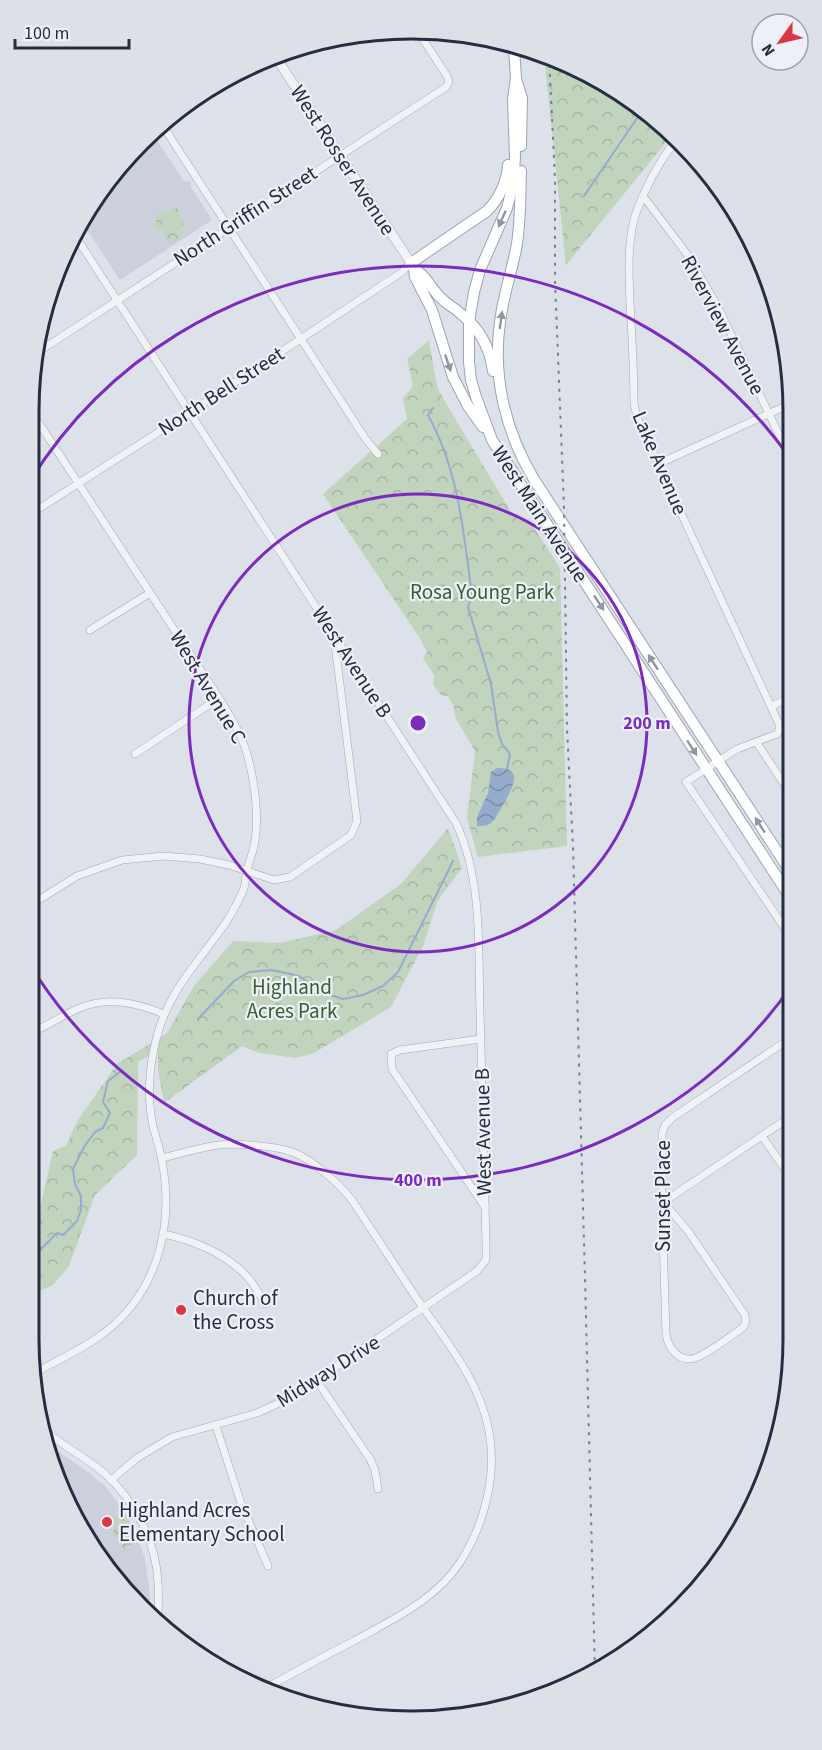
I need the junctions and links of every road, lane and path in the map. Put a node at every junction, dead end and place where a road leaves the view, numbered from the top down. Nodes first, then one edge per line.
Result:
1 (423, 40) edge
2 (514, 54) edge
3 (280, 63) edge
4 (516, 78) junction
5 (514, 111) junction
6 (166, 131) edge
7 (672, 146) edge
8 (340, 155) junction
9 (643, 196) junction
10 (228, 227) junction
11 (79, 242) edge
12 (412, 266) junction
13 (117, 300) junction
14 (469, 322) junction
15 (300, 338) junction
16 (44, 348) edge
17 (783, 407) edge
18 (190, 412) junction
19 (769, 413) junction
20 (39, 423) edge
21 (492, 440) junction
22 (783, 444) edge
23 (518, 450) junction
24 (378, 454) dead end
25 (658, 465) junction
26 (78, 483) junction
27 (39, 508) edge
28 (150, 592) junction
29 (90, 630) dead end
30 (334, 633) junction
31 (219, 698) junction
32 (783, 701) edge
33 (771, 706) junction
34 (757, 743) junction
35 (135, 754) dead end
36 (718, 760) junction
37 (706, 768) junction
38 (783, 782) edge
39 (783, 860) edge
40 (247, 871) junction
41 (783, 886) edge
42 (39, 899) edge
43 (783, 926) edge
44 (164, 1014) junction
45 (39, 1029) edge
46 (481, 1039) junction
47 (783, 1043) edge
48 (783, 1122) edge
49 (762, 1136) junction
50 (162, 1158) junction
51 (783, 1166) edge
52 (662, 1203) junction
53 (485, 1207) junction
54 (164, 1234) junction
55 (264, 1304) dead end
56 (423, 1309) junction
57 (41, 1369) edge
58 (317, 1381) junction
59 (216, 1426) junction
60 (52, 1436) edge
61 (111, 1480) junction
62 (378, 1489) dead end
63 (268, 1566) dead end
64 (158, 1611) edge
65 (273, 1684) edge

1 - 8 street, North Griffin Street
2 - 4 main road, West Main Avenue
3 - 8 street, West Rosser Avenue
4 - 5 main road, West Main Avenue
23 -> 4 main road, West Main Avenue
5 - 12 main road
5 -> 14 main road, West Main Avenue
6 - 10 street
7 - 9 street, Lake Avenue
8 - 10 street, North Griffin Street
8 - 12 street, West Rosser Avenue
9 - 19 street, Riverview Avenue
9 - 25 street, Lake Avenue
10 - 13 street, North Griffin Street
10 - 15 street
11 - 13 street, West Avenue B
12 - 14 main road
12 - 15 street, North Bell Street
12 -> 21 main road
13 - 16 street, North Griffin Street
13 - 18 street, West Avenue B
14 - 21 main road, West Main Avenue
14 - 23 main road
15 - 18 street, North Bell Street
15 - 24 street
17 - 19 street
18 - 26 street, North Bell Street
18 - 30 street, West Avenue B
19 - 22 street, Riverview Avenue
19 - 25 street
20 - 26 street, West Avenue C
21 -> 37 main road, West Main Avenue
36 -> 23 main road, West Main Avenue
25 - 33 street, Lake Avenue
26 - 27 street, North Bell Street
26 - 28 street, West Avenue C
28 - 29 street
28 - 31 street, West Avenue C
30 - 40 street
30 - 46 street, West Avenue B
31 - 35 street
31 - 40 street, West Avenue C
32 - 33 street
33 - 34 street, Lake Avenue
34 - 36 street
34 - 38 street
36 - 37 street
39 -> 36 main road, West Main Avenue
37 - 41 main road, West Main Avenue
37 - 43 street
40 - 42 street
40 - 44 street, West Avenue C
44 - 45 street
44 - 50 street, West Avenue C
46 - 53 street, West Avenue B
46 - 53 street
47 - 52 street, Sunset Place
48 - 49 street
49 - 51 street
49 - 52 street
50 - 54 street, West Avenue C
50 - 56 street
52 - 52 street, Sunset Place
53 - 56 street, Midway Drive
54 - 55 street
54 - 57 street, West Avenue C
56 - 58 street, Midway Drive
56 - 65 street
58 - 59 street, Midway Drive
58 - 62 street
59 - 61 street, Midway Drive
59 - 63 street
60 - 61 street
61 - 64 street

